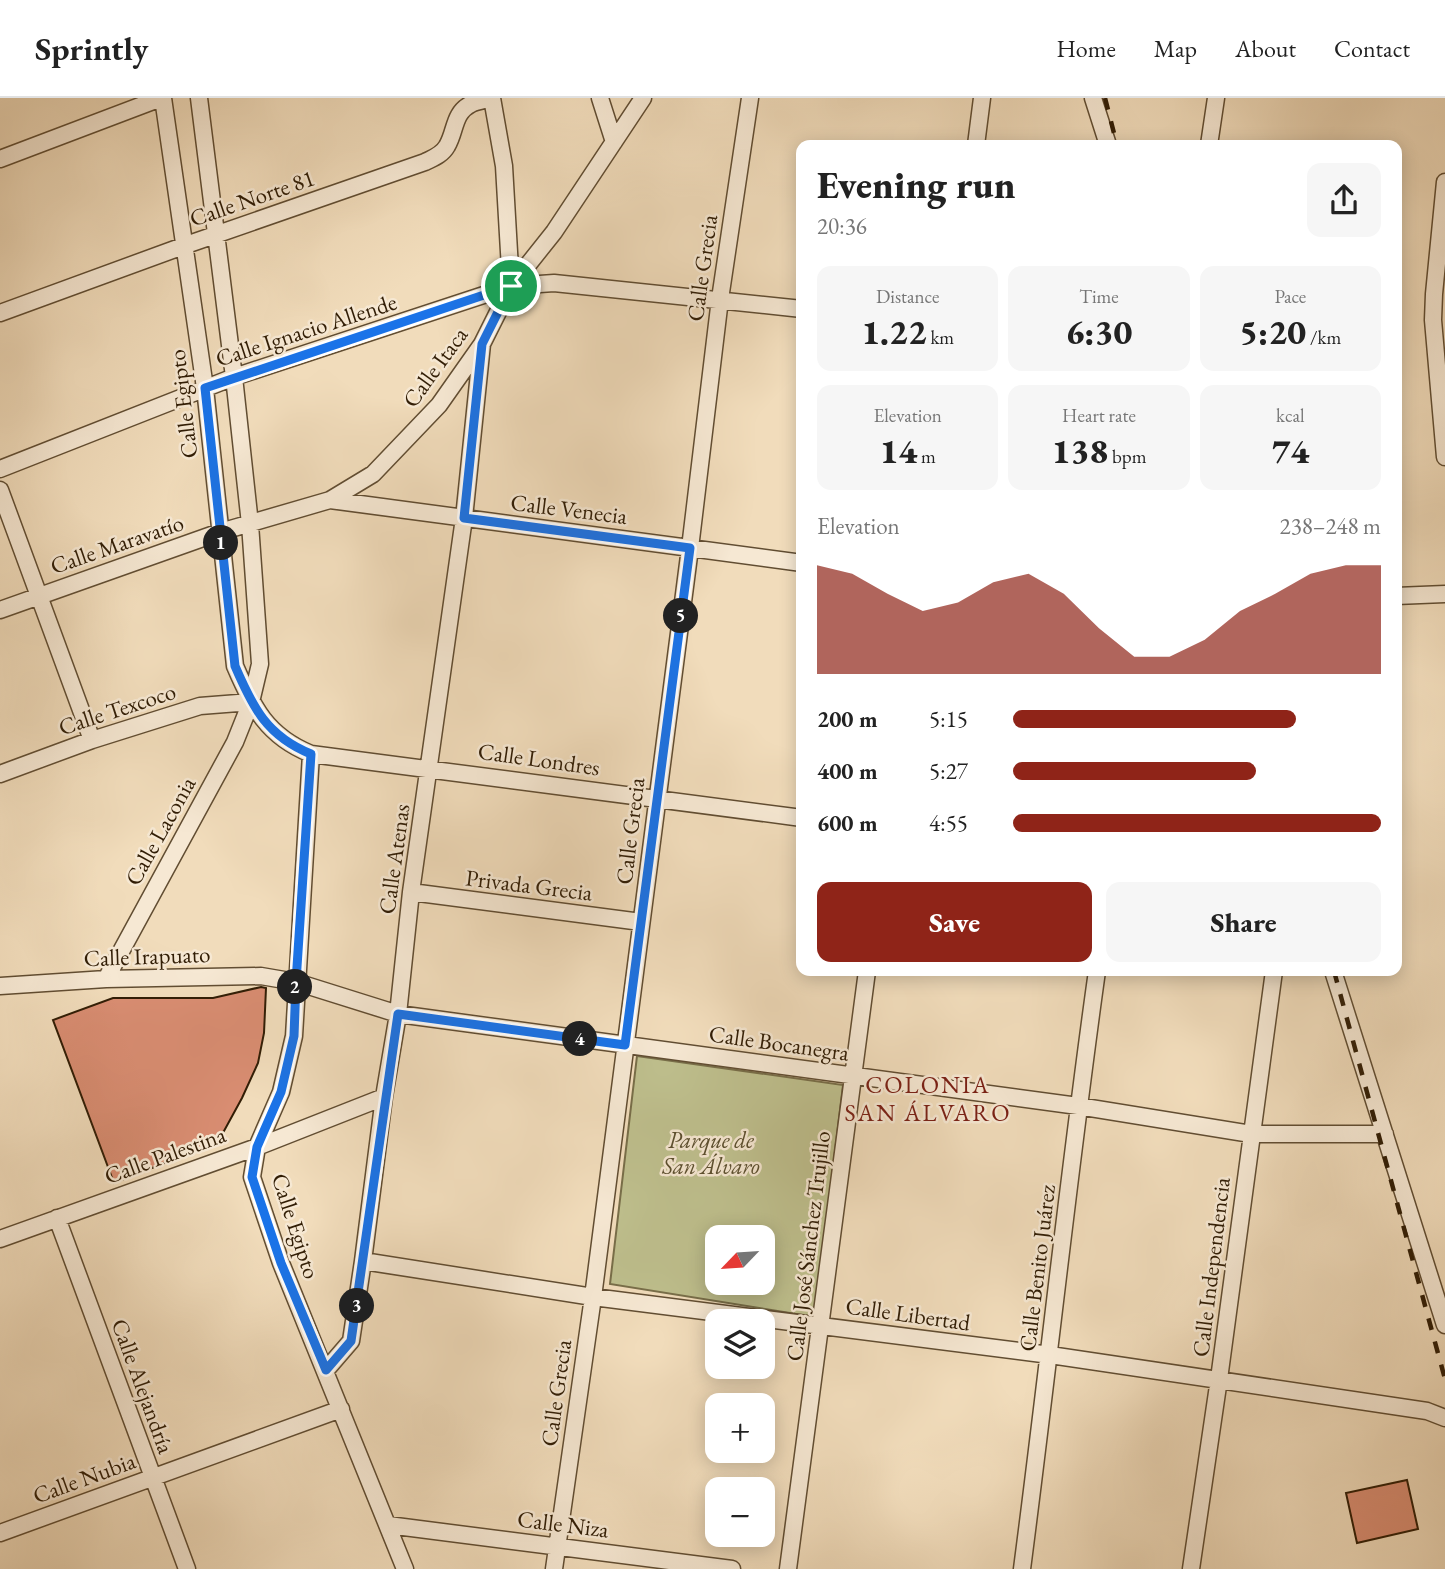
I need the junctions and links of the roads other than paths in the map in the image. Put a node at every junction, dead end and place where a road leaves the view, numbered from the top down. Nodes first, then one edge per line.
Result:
1 (162, 98) edge
2 (199, 98) edge
3 (492, 98) edge
4 (600, 98) edge
5 (643, 98) edge
6 (750, 98) edge
7 (982, 98) edge
8 (1093, 98) edge
9 (1216, 98) edge
10 (977, 140) edge
11 (1106, 140) edge
12 (1210, 140) edge
13 (614, 142) junction
14 (0, 159) edge
15 (1445, 182) edge
16 (217, 234) junction
17 (186, 245) junction
18 (511, 286) junction
19 (720, 299) junction
20 (796, 308) edge
21 (0, 313) edge
22 (1439, 321) edge
23 (482, 344) junction
24 (234, 377) junction
25 (205, 388) junction
26 (1445, 457) edge
27 (0, 469) edge
28 (0, 490) edge
29 (330, 500) junction
30 (464, 518) junction
31 (250, 524) junction
32 (219, 533) junction
33 (690, 548) junction
34 (796, 561) edge
35 (1445, 594) edge
36 (38, 596) junction
37 (1402, 596) edge
38 (0, 610) edge
39 (251, 702) junction
40 (92, 740) junction
41 (311, 754) junction
42 (429, 768) junction
43 (0, 774) edge
44 (657, 798) junction
45 (796, 817) edge
46 (411, 892) junction
47 (641, 922) junction
48 (866, 976) edge
49 (1096, 976) edge
50 (1274, 976) edge
51 (1335, 976) edge
52 (106, 979) junction
53 (296, 982) junction
54 (0, 986) edge
55 (398, 1014) junction
56 (625, 1045) junction
57 (853, 1076) junction
58 (384, 1097) junction
59 (1078, 1106) junction
60 (1251, 1134) junction
61 (1385, 1134) junction
62 (257, 1147) junction
63 (57, 1218) junction
64 (0, 1239) edge
65 (363, 1261) junction
66 (593, 1297) junction
67 (821, 1325) junction
68 (1445, 1325) edge
69 (1050, 1355) junction
70 (326, 1370) junction
71 (1219, 1379) junction
72 (341, 1409) junction
73 (1445, 1418) edge
74 (153, 1477) junction
75 (388, 1525) junction
76 (0, 1533) edge
77 (558, 1546) junction
78 (187, 1569) edge
79 (405, 1569) edge
80 (554, 1569) edge
81 (732, 1569) edge
82 (788, 1569) edge
83 (1022, 1569) edge
84 (1191, 1569) edge

1 - 14 street
1 - 17 street, Calle Egipto
2 - 16 street
3 - 16 street, Calle Norte 81
3 - 18 street
4 - 13 street
5 - 13 street, Calle Itaca
6 - 19 street, Calle Grecia
7 - 10 street
8 - 11 street
9 - 12 street
13 - 18 street, Calle Itaca
15 - 22 street
16 - 17 street, Calle Norte 81
16 - 24 street
17 - 21 street, Calle Norte 81
17 - 25 street, Calle Egipto
18 - 19 street, Calle Ignacio Allende
18 - 23 street, Calle Itaca
18 - 24 street, Calle Ignacio Allende
19 - 20 street, Calle Ignacio Allende
19 - 33 street, Calle Grecia
22 - 26 street
23 - 29 street, Calle Itaca
23 - 30 street, Calle Atenas
24 - 25 street, Calle Ignacio Allende
24 - 31 street
25 - 27 street, Calle Ignacio Allende
25 - 32 street, Calle Egipto
28 - 36 street
29 - 30 street, Calle Venecia
29 - 31 street, Calle Maravatío
30 - 33 street, Calle Venecia
30 - 42 street, Calle Atenas
31 - 32 street, Calle Maravatío
31 - 39 street
32 - 36 street, Calle Maravatío
32 - 39 street, Calle Egipto
33 - 34 street, Calle Venecia
33 - 44 street, Calle Grecia
35 - 37 street
36 - 38 street, Calle Maravatío
36 - 40 street
39 - 40 street, Calle Texcoco
39 - 41 street, Calle Egipto
39 - 52 street, Calle Laconia
40 - 43 street, Calle Texcoco
41 - 42 street, Calle Londres
41 - 53 street, Calle Egipto
42 - 44 street, Calle Londres
42 - 46 street, Calle Atenas
44 - 45 street, Calle Londres
44 - 47 street, Calle Grecia
46 - 47 street, Privada Grecia
46 - 55 street, Calle Atenas
47 - 56 street, Calle Grecia
48 - 57 street, Calle José Sánchez Trujillo
49 - 59 street, Calle Benito Juárez
50 - 60 street, Calle Independencia
51 - 61 street
52 - 53 street, Calle Irapuato
52 - 54 street, Calle Irapuato
53 - 55 street, Calle Bocanegra
53 - 62 street, Calle Egipto
55 - 56 street, Calle Bocanegra
55 - 58 street, Calle Atenas
56 - 57 street, Calle Bocanegra
56 - 66 street, Calle Grecia
57 - 59 street, Calle Bocanegra
57 - 67 street, Calle José Sánchez Trujillo
58 - 62 street, Calle Palestina
58 - 65 street, Calle Atenas
59 - 60 street, Calle Bocanegra
59 - 69 street, Calle Benito Juárez
60 - 61 street, Calle Bocanegra
60 - 71 street, Calle Independencia
61 - 68 street
62 - 63 street, Calle Palestina
62 - 70 street, Calle Egipto
63 - 64 street, Calle Palestina
63 - 74 street, Calle Alejandría
65 - 66 street, Calle Libertad
65 - 70 street, Calle Atenas
66 - 67 street, Calle Libertad
66 - 77 street, Calle Grecia
67 - 69 street, Calle Libertad
67 - 82 street, Calle José Sánchez Trujillo
69 - 71 street, Calle Libertad
69 - 83 street, Calle Benito Juárez
70 - 72 street, Calle Egipto
71 - 73 street, Calle Libertad
71 - 84 street, Calle Independencia
72 - 74 street, Calle Nubia
72 - 75 street, Calle Egipto
74 - 76 street, Calle Nubia
74 - 78 street, Calle Alejandría
75 - 77 street, Calle Niza
75 - 79 street, Calle Egipto
77 - 80 street, Calle Grecia
77 - 81 street, Calle Niza

